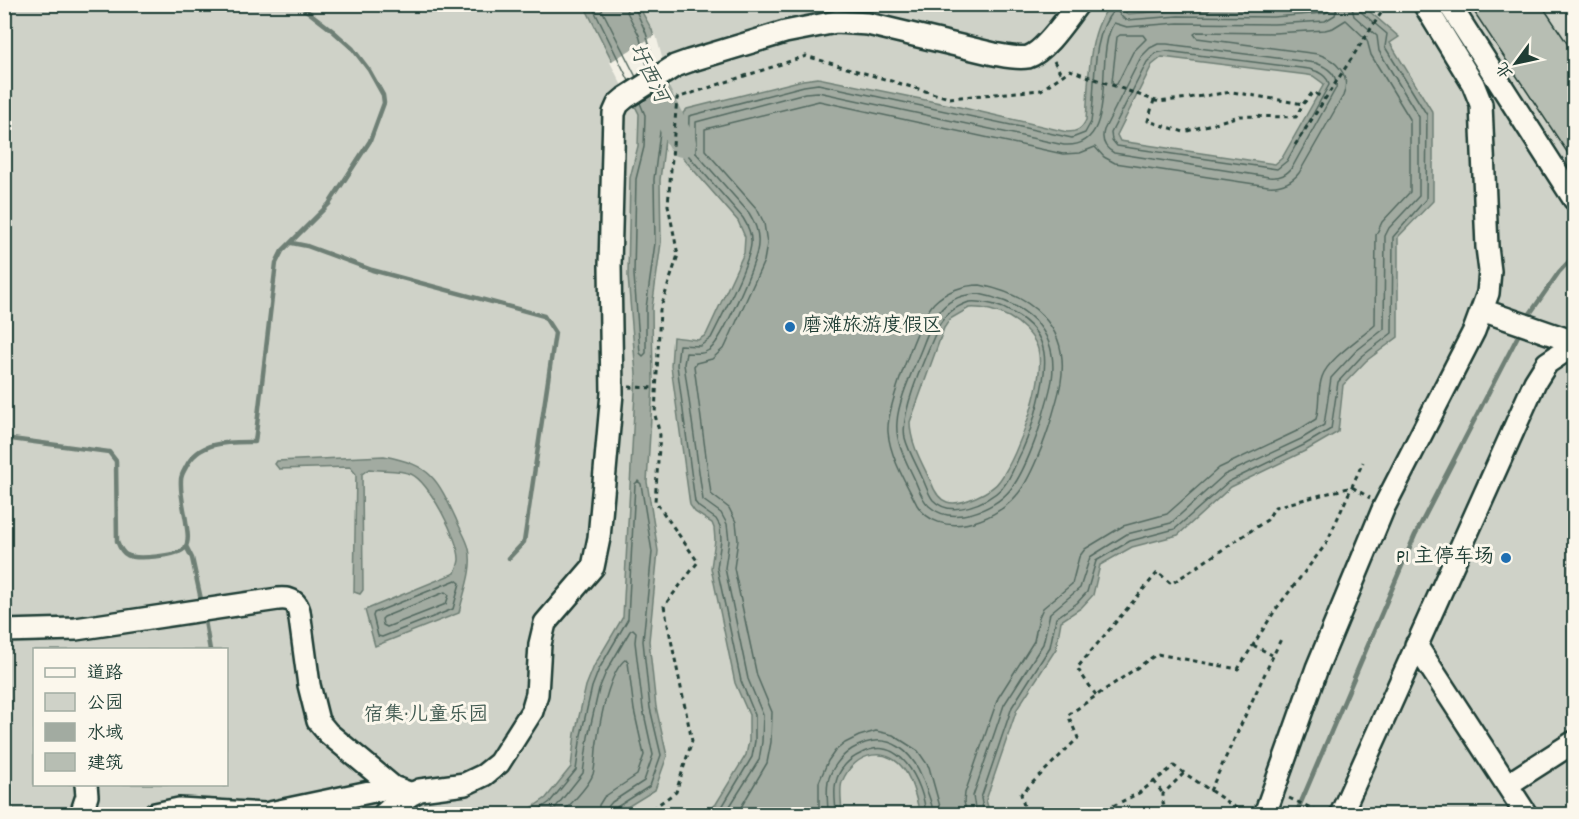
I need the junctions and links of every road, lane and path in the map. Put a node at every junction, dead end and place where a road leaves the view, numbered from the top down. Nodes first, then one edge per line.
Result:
1 (1078, 4) edge
2 (1387, 4) edge
3 (1424, 4) edge
4 (1449, 4) edge
5 (1325, 99) junction
6 (1154, 100) junction
7 (1303, 104) junction
8 (1295, 144) dead end
9 (1575, 199) edge
10 (1490, 312) junction
11 (1575, 343) edge
12 (612, 386) junction
13 (656, 388) junction
14 (1363, 462) dead end
15 (1352, 487) junction
16 (1384, 507) junction
17 (4, 631) edge
18 (1281, 639) dead end
19 (59, 640) edge
20 (1253, 645) junction
21 (1416, 645) junction
22 (1273, 656) junction
23 (1096, 696) junction
24 (1575, 742) edge
25 (1184, 773) junction
26 (1154, 781) junction
27 (1507, 785) junction
28 (86, 786) edge
29 (403, 790) junction
30 (1274, 790) junction
31 (1210, 791) junction
32 (1163, 794) junction
33 (81, 814) edge
34 (155, 814) edge
35 (384, 814) edge
36 (645, 814) edge
37 (1026, 814) edge
38 (1097, 814) edge
39 (1167, 814) edge
40 (1245, 814) edge
41 (1265, 814) edge
42 (1326, 814) edge
43 (1341, 814) edge
44 (1526, 814) edge

1 - 12 street
2 - 5 path
3 - 10 street
4 - 9 street
5 - 7 path
5 - 8 path
6 - 7 path
6 - 7 path
6 - 13 path
10 - 11 street
10 - 16 street
11 - 21 street
12 - 13 path
12 - 29 street
13 - 36 path
14 - 15 path
15 - 16 path
15 - 20 path
15 - 23 path
16 - 30 street
17 - 19 street
18 - 22 path
19 - 29 street
20 - 22 path
20 - 23 path
21 - 27 street
21 - 43 street
22 - 31 path
23 - 37 path
24 - 27 street
25 - 26 path
25 - 31 path
25 - 32 path
26 - 32 path
26 - 38 path
27 - 44 street
28 - 33 street
29 - 34 street
29 - 35 street
30 - 41 street
30 - 42 path
31 - 40 path
32 - 39 path

